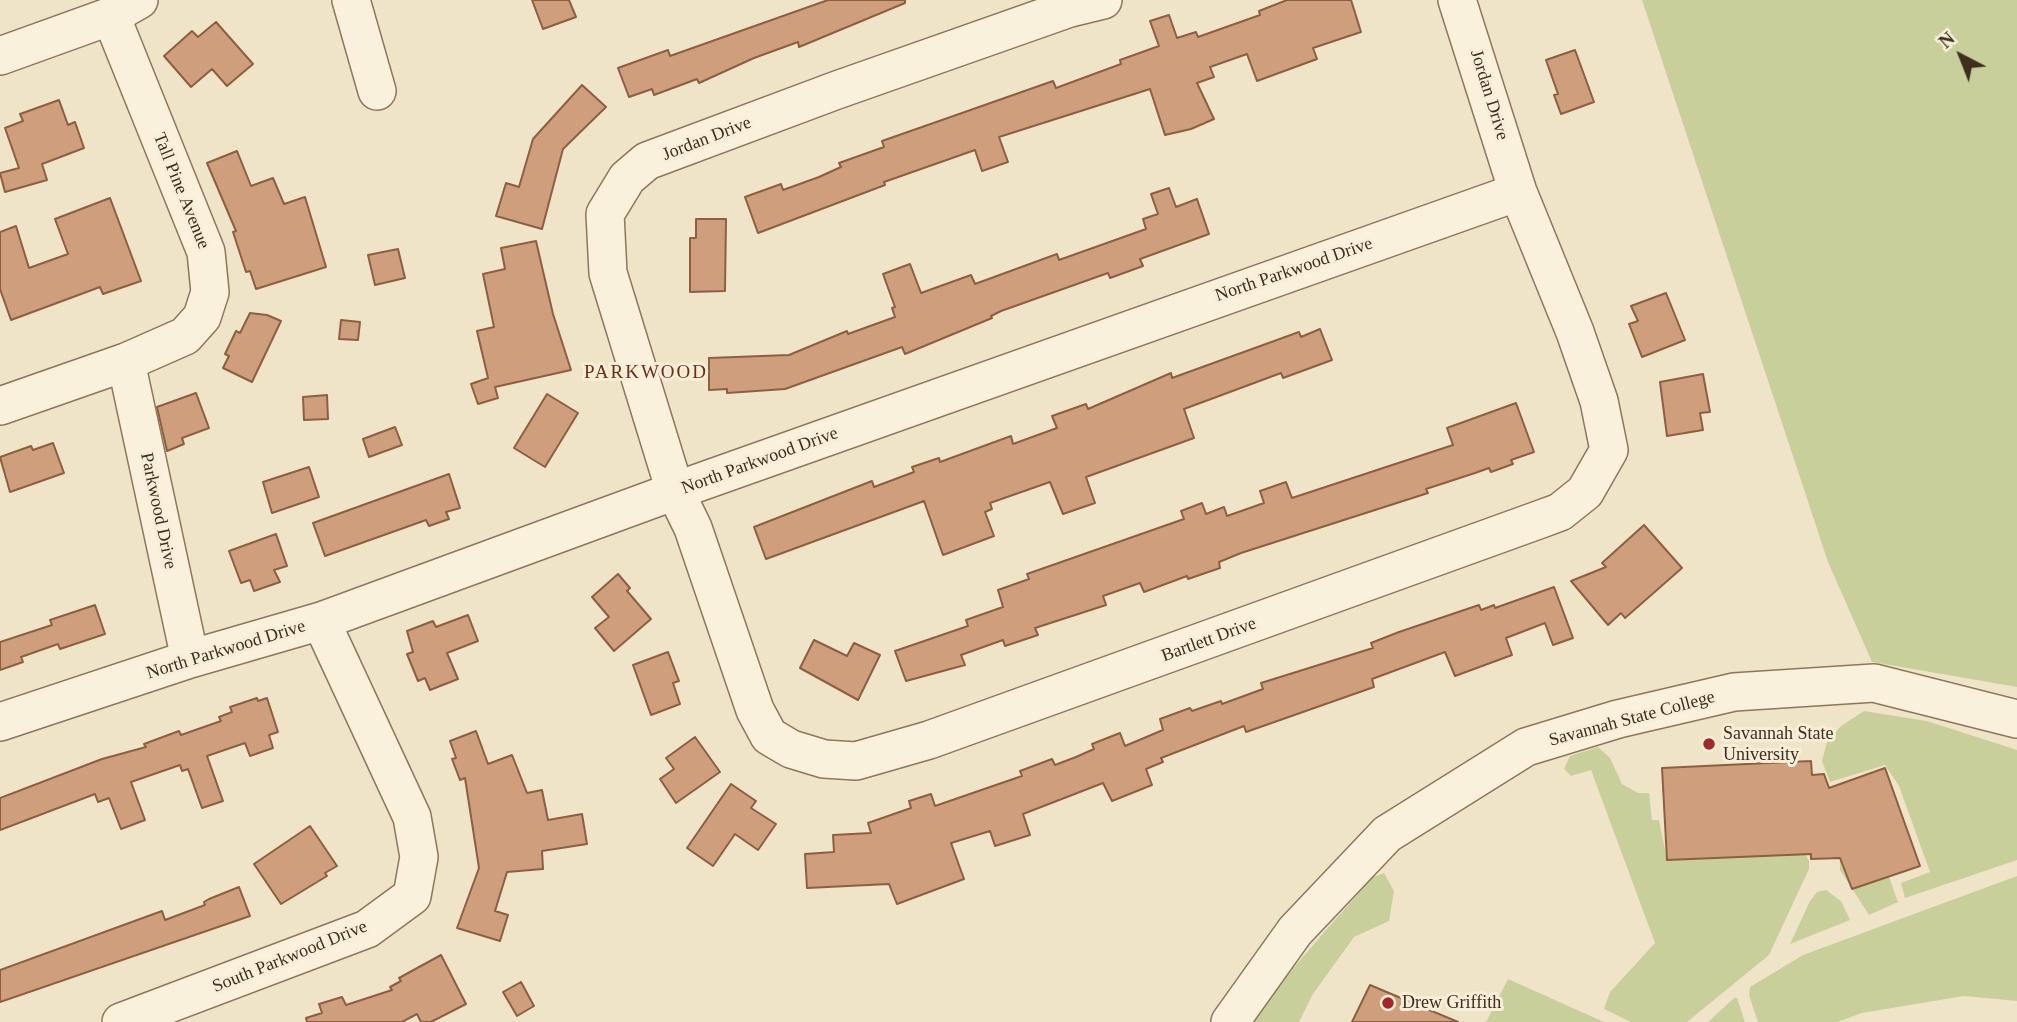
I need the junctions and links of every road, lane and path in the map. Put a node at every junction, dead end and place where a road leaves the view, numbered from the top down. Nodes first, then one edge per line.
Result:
1 (351, 0) edge
2 (1103, 0) edge
3 (1457, 0) edge
4 (125, 8) edge
5 (0, 56) edge
6 (377, 91) dead end
7 (1518, 192) junction
8 (126, 362) junction
9 (0, 407) edge
10 (676, 491) junction
11 (321, 621) junction
12 (190, 659) junction
13 (2017, 719) edge
14 (0, 722) edge
15 (121, 1022) edge
16 (1230, 1022) edge

1 - 6 street
2 - 10 street, Jordan Drive
3 - 7 street, Jordan Drive
4 - 5 street
4 - 8 street, Tall Pine Avenue
7 - 10 street, North Parkwood Drive
7 - 10 street, Bartlett Drive
8 - 9 street, Tall Pine Avenue
8 - 12 street, Parkwood Drive
10 - 11 street, North Parkwood Drive
11 - 12 street, North Parkwood Drive
11 - 15 street, South Parkwood Drive
12 - 14 street, North Parkwood Drive
13 - 16 street, Savannah State College

